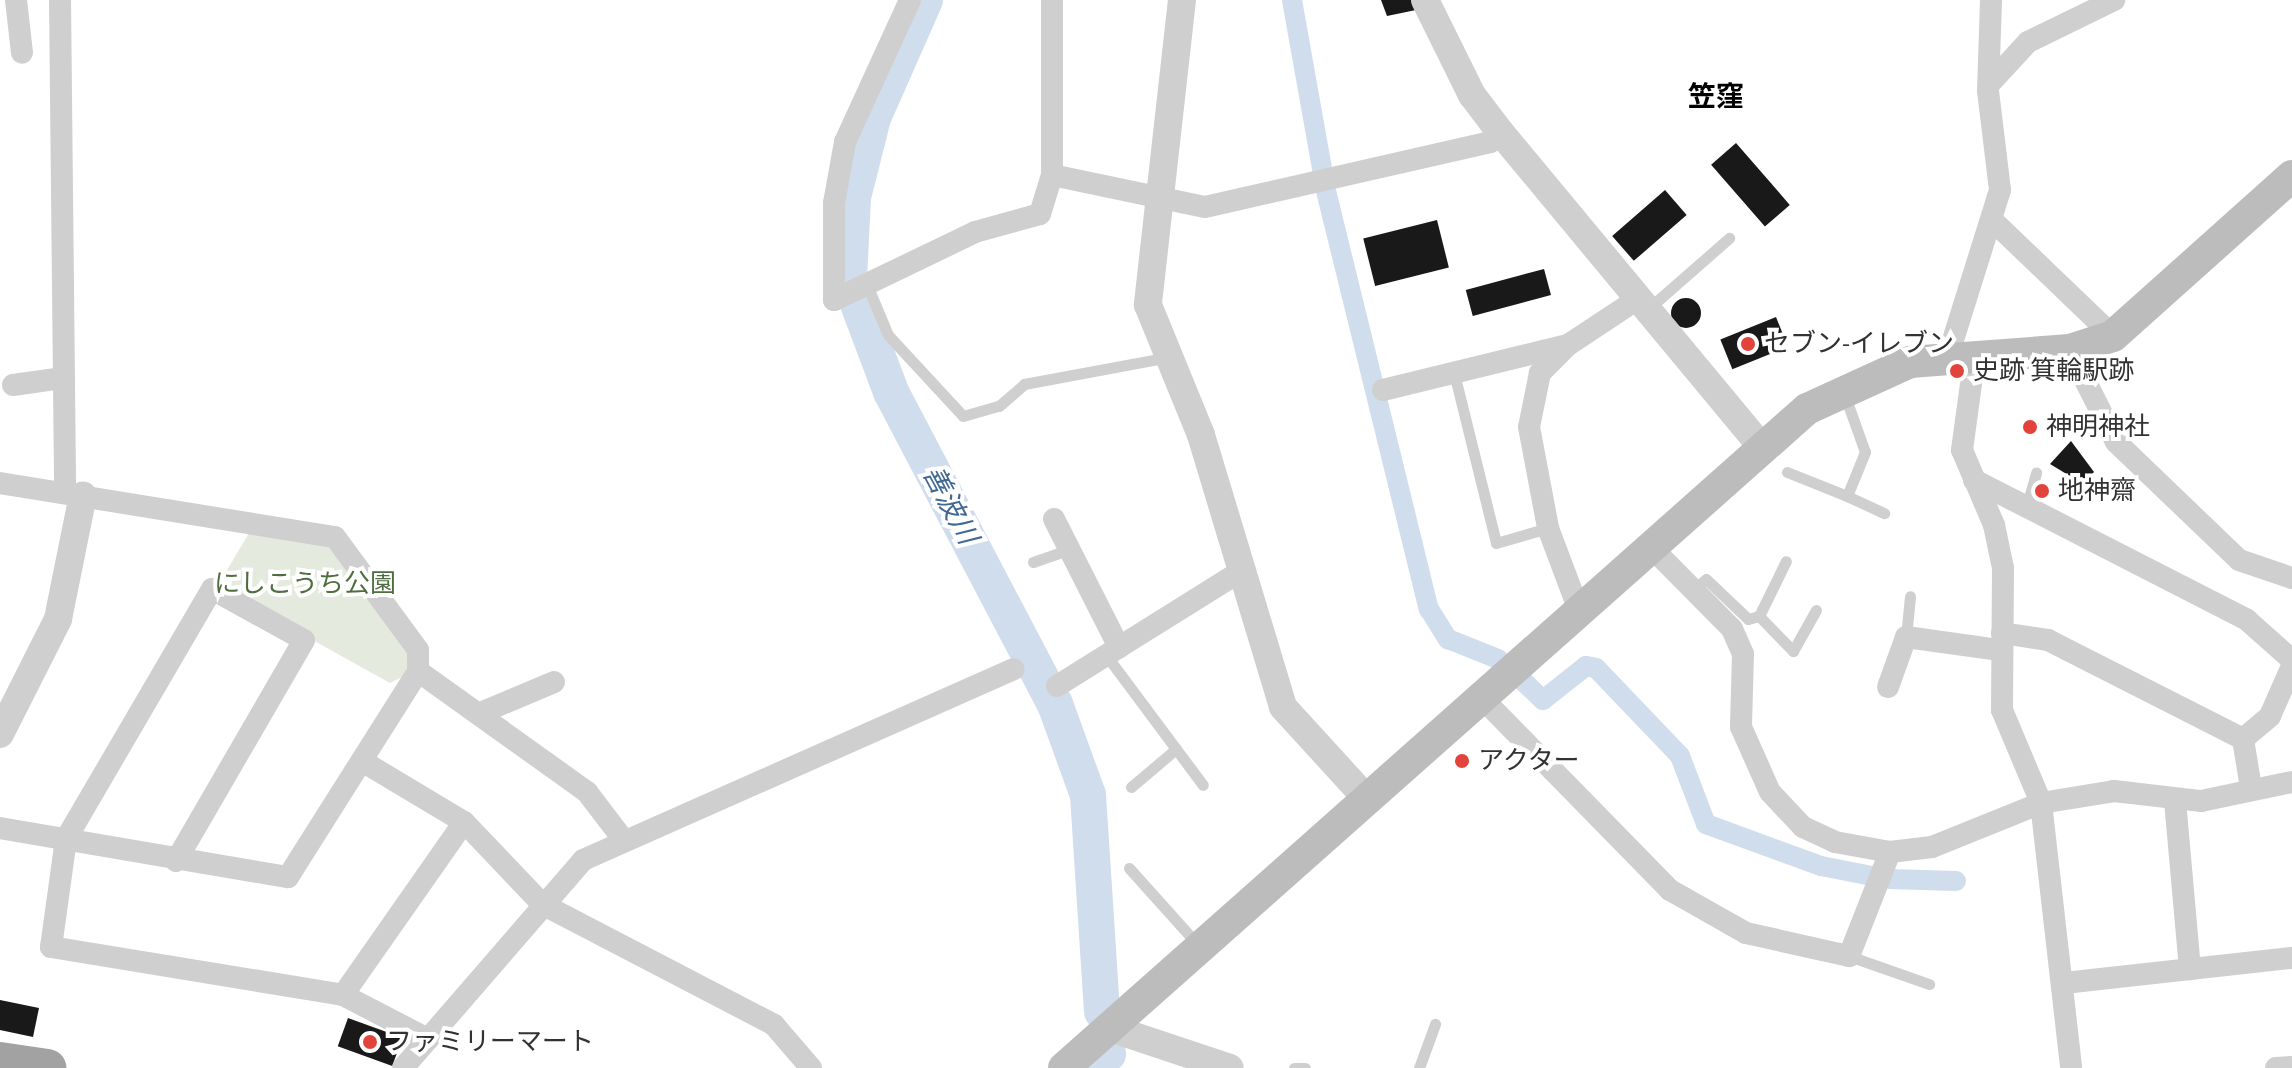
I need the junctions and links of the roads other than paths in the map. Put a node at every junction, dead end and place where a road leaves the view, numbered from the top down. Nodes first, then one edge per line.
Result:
1 (16, 0) edge
2 (60, 0) edge
3 (910, 0) edge
4 (1052, 0) edge
5 (1182, 0) edge
6 (1425, 0) edge
7 (1991, 0) edge
8 (2114, 0) edge
9 (22, 53) dead end
10 (1992, 81) junction
11 (1501, 133) junction
12 (1052, 175) junction
13 (2292, 176) edge
14 (1160, 200) junction
15 (1992, 220) junction
16 (1729, 238) dead end
17 (855, 291) junction
18 (1643, 304) junction
19 (2113, 336) junction
20 (1568, 345) junction
21 (2070, 350) junction
22 (1962, 355) junction
23 (1169, 357) junction
24 (1454, 373) junction
25 (62, 378) junction
26 (13, 385) dead end
27 (1842, 388) junction
28 (1383, 390) dead end
29 (1761, 446) junction
30 (1787, 472) dead end
31 (2036, 472) dead end
32 (1974, 480) junction
33 (0, 483) edge
34 (74, 493) junction
35 (1847, 496) junction
36 (2026, 509) junction
37 (1884, 513) dead end
38 (1054, 519) dead end
39 (1548, 528) junction
40 (1649, 545) junction
41 (1070, 549) junction
42 (1786, 561) dead end
43 (1033, 562) dead end
44 (1244, 569) junction
45 (2292, 578) edge
46 (1695, 588) junction
47 (1910, 596) dead end
48 (1578, 608) junction
49 (1816, 610) dead end
50 (1759, 616) junction
51 (1906, 637) junction
52 (2001, 641) junction
53 (1113, 651) junction
54 (2292, 663) edge
55 (1014, 669) dead end
56 (418, 671) junction
57 (554, 682) dead end
58 (1057, 686) dead end
59 (1888, 687) dead end
60 (1480, 696) junction
61 (483, 712) junction
62 (0, 734) edge
63 (2243, 739) junction
64 (1176, 749) junction
65 (362, 761) junction
66 (2292, 782) edge
67 (1203, 785) dead end
68 (1131, 787) dead end
69 (2251, 788) junction
70 (1366, 798) junction
71 (2175, 801) junction
72 (2041, 803) junction
73 (464, 822) junction
74 (0, 828) edge
75 (622, 838) junction
76 (66, 839) junction
77 (1890, 852) junction
78 (176, 861) junction
79 (1129, 868) dead end
80 (542, 904) junction
81 (1200, 948) junction
82 (1849, 956) junction
83 (2292, 958) edge
84 (2190, 969) junction
85 (2064, 983) junction
86 (1929, 984) dead end
87 (343, 995) junction
88 (1435, 1024) dead end
89 (1110, 1028) junction
90 (428, 1039) junction
91 (0, 1061) edge
92 (2292, 1067) edge
93 (47, 1068) edge
94 (403, 1068) edge
95 (811, 1068) edge
96 (1064, 1068) edge
97 (1230, 1068) edge
98 (1294, 1068) edge
99 (1305, 1068) edge
100 (1419, 1068) edge
101 (2071, 1068) edge
102 (2276, 1068) edge

1 - 9 street
2 - 25 street
3 - 17 street
4 - 12 street
5 - 14 street
6 - 11 street
7 - 10 street
8 - 10 street
10 - 15 street
11 - 14 street
11 - 18 street
12 - 14 street
12 - 17 street
13 - 19 main road
14 - 23 street
15 - 19 street
15 - 22 street
16 - 18 lane
17 - 23 lane
18 - 20 street
18 - 29 street
19 - 21 main road
20 - 24 street
20 - 39 street
21 - 22 main road
21 - 45 street
22 - 27 main road
22 - 32 street
23 - 44 street
24 - 28 street
24 - 39 lane
25 - 26 street
25 - 34 street
27 - 29 main road
27 - 35 lane
29 - 40 main road
30 - 35 lane
31 - 36 lane
32 - 36 street
32 - 52 street
33 - 34 street
34 - 56 street
34 - 62 street
35 - 37 lane
36 - 54 street
38 - 41 street
39 - 48 street
40 - 46 street
40 - 48 main road
41 - 43 lane
41 - 53 street
42 - 50 lane
44 - 53 street
44 - 70 street
46 - 50 lane
46 - 77 street
47 - 51 lane
48 - 60 main road
49 - 50 lane
51 - 52 street
51 - 59 street
52 - 63 street
52 - 72 street
53 - 58 street
53 - 64 lane
54 - 63 street
55 - 75 street
56 - 61 street
56 - 65 street
57 - 61 street
60 - 70 main road
60 - 82 street
61 - 75 street
63 - 69 street
64 - 67 lane
64 - 68 lane
65 - 73 street
65 - 78 street
66 - 69 street
69 - 71 street
70 - 81 main road
71 - 72 street
71 - 84 street
72 - 77 street
72 - 85 street
73 - 80 street
73 - 87 street
74 - 76 street
75 - 80 street
76 - 78 street
76 - 78 street
76 - 87 street
77 - 82 street
79 - 81 lane
80 - 90 street
80 - 95 street
81 - 89 main road
82 - 86 lane
83 - 84 street
84 - 85 street
85 - 101 street
87 - 90 street
88 - 100 lane
89 - 96 main road
89 - 97 street
90 - 94 street
91 - 93 highway
92 - 102 street
98 - 99 lane

